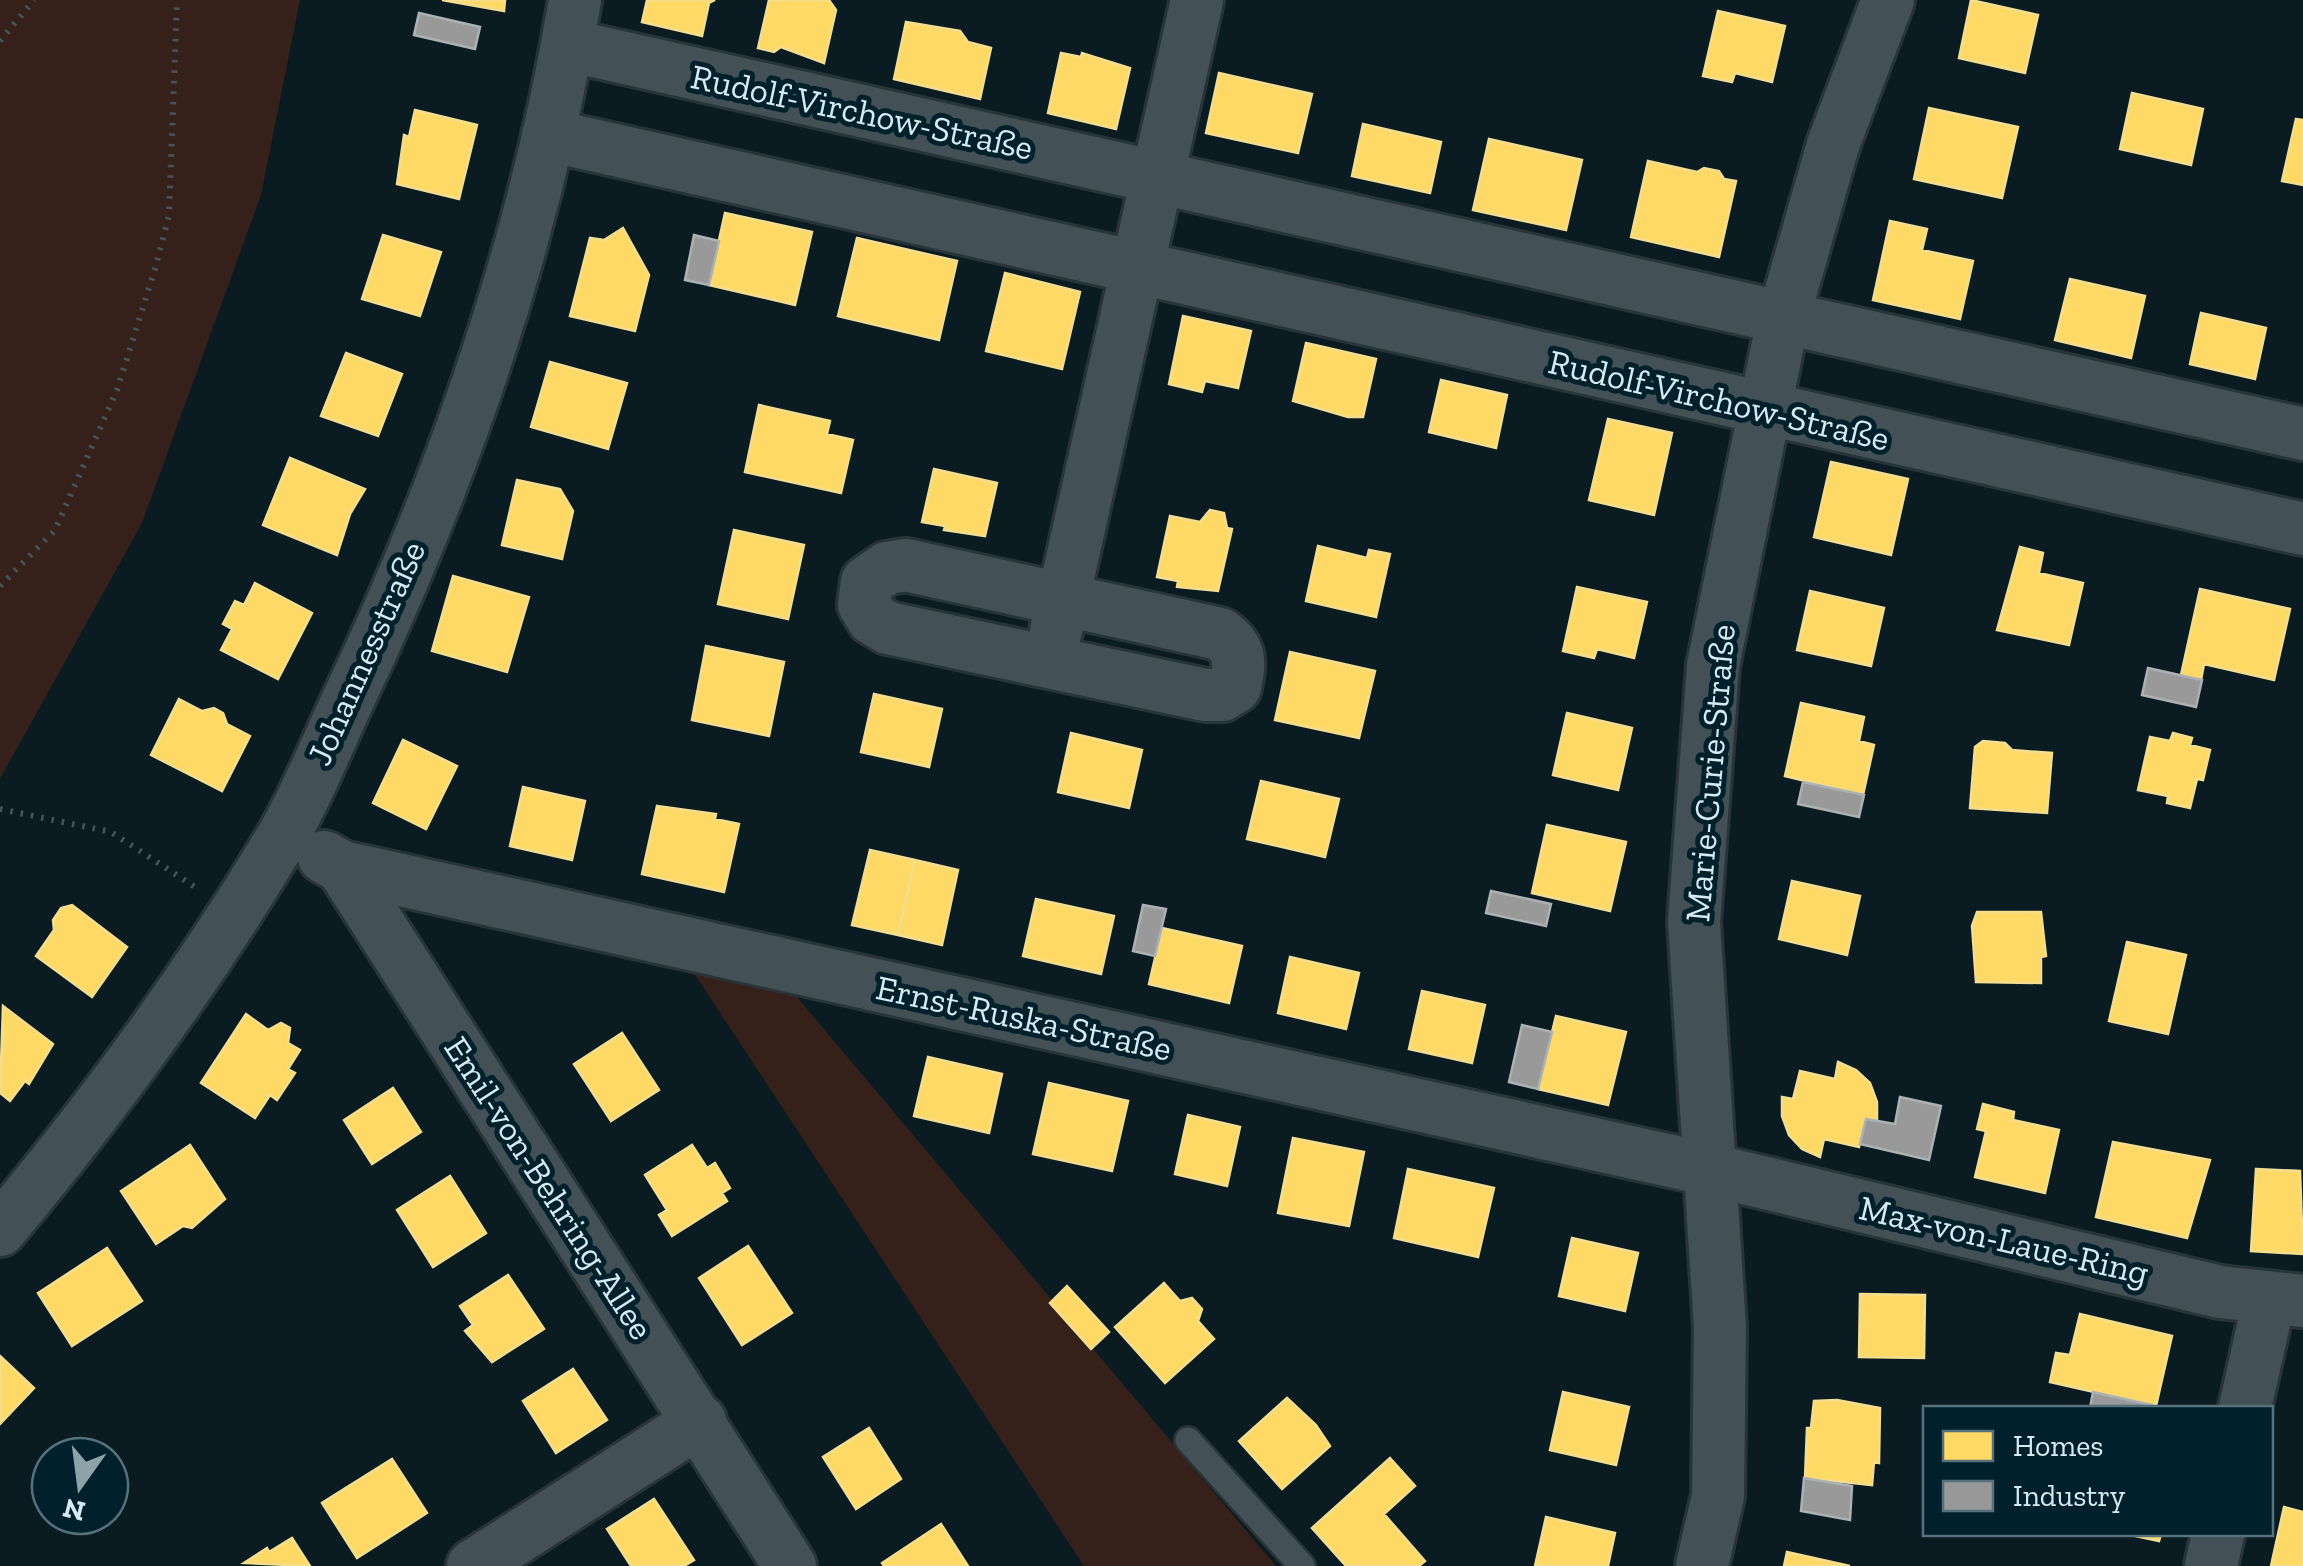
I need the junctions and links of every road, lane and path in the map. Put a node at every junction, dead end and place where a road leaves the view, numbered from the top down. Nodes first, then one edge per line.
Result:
1 (34, 0) edge
2 (177, 0) edge
3 (1197, 0) edge
4 (1888, 0) edge
5 (571, 22) edge
6 (0, 41) edge
7 (548, 135) junction
8 (1158, 176) junction
9 (1136, 268) junction
10 (1784, 319) junction
11 (1763, 411) junction
12 (2303, 434) edge
13 (2303, 529) edge
14 (0, 586) edge
15 (1062, 599) junction
16 (1051, 662) junction
17 (0, 809) edge
18 (283, 835) junction
19 (342, 867) junction
20 (231, 916) junction
21 (1707, 1169) junction
22 (0, 1230) edge
23 (2286, 1301) edge
24 (2246, 1406) edge
25 (700, 1421) junction
26 (1188, 1440) dead end
27 (2218, 1536) edge
28 (473, 1566) edge
29 (790, 1566) edge
30 (1302, 1566) edge
31 (1702, 1566) edge
32 (2211, 1566) edge

1 - 6 path
2 - 14 path
3 - 8 street
4 - 10 street, Marie-Curie-Straße
5 - 7 street, Johannesstraße
5 - 8 street, Rudolf-Virchow-Straße
7 - 9 street, Rudolf-Virchow-Straße
7 - 18 street, Johannesstraße
8 - 9 street
8 - 10 street, Rudolf-Virchow-Straße
9 - 11 street, Rudolf-Virchow-Straße
9 - 15 street
10 - 11 street, Marie-Curie-Straße
10 - 12 street, Rudolf-Virchow-Straße
11 - 13 street, Rudolf-Virchow-Straße
11 - 21 street, Marie-Curie-Straße
15 - 16 street
15 - 16 street
15 - 16 street
17 - 20 path
18 - 19 street, Emil-von-Behring-Allee
18 - 20 street, Johannesstraße
19 - 21 street, Ernst-Ruska-Straße
19 - 25 street, Emil-von-Behring-Allee
20 - 22 street, Johannesstraße
21 - 23 street, Max-von-Laue-Ring
21 - 31 street, Marie-Curie-Straße
23 - 24 street
25 - 28 street
25 - 29 street, Emil-von-Behring-Allee
26 - 30 lane
27 - 32 street

